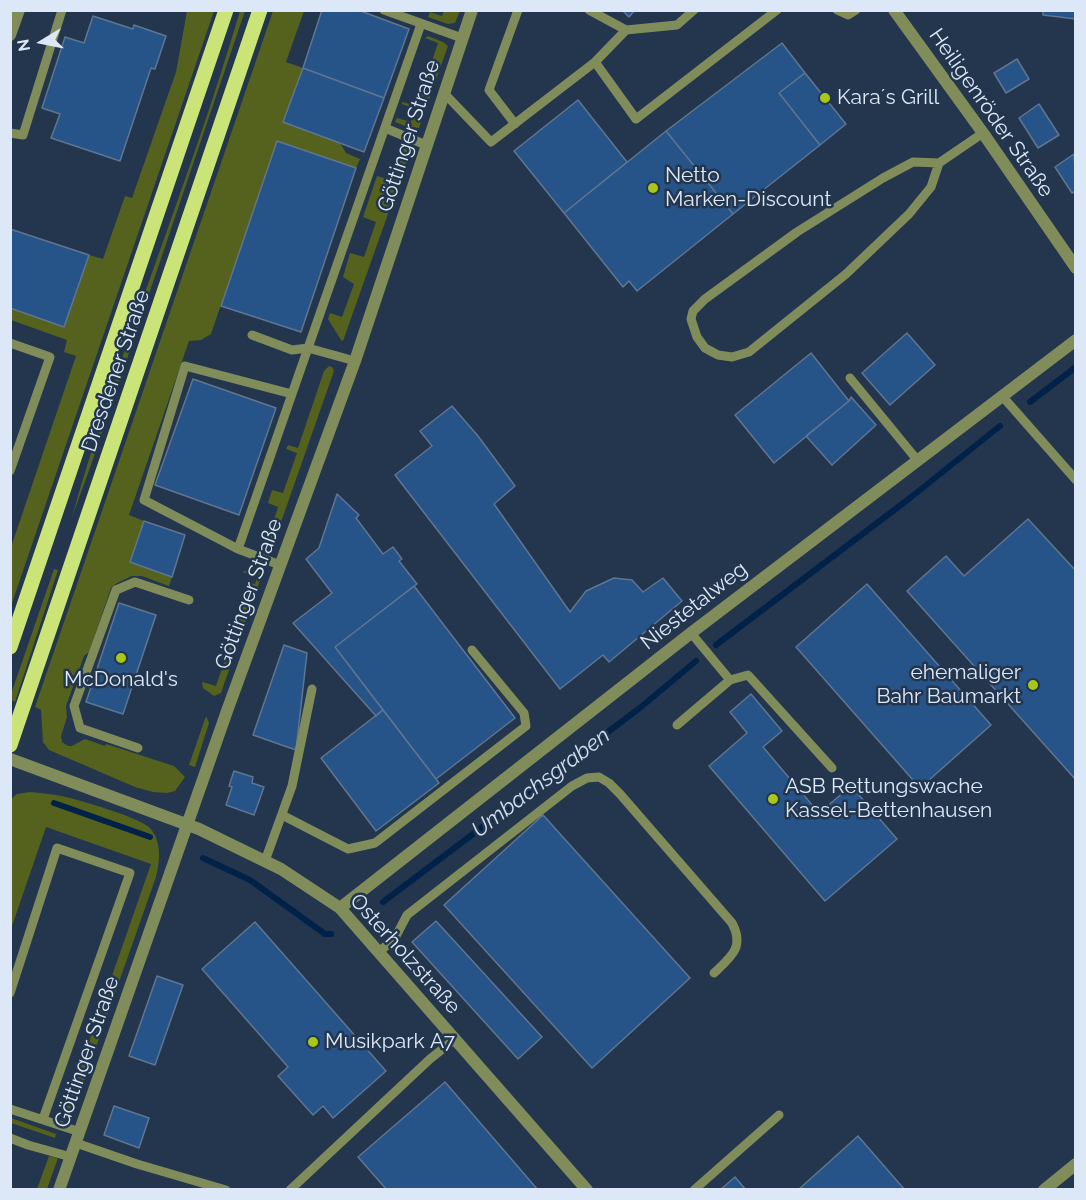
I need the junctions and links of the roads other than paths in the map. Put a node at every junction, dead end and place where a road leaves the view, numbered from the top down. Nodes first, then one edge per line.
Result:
1 (19, 10) edge
2 (62, 10) edge
3 (226, 10) edge
4 (261, 10) edge
5 (384, 10) edge
6 (472, 10) edge
7 (518, 10) edge
8 (589, 10) edge
9 (694, 10) edge
10 (777, 10) edge
11 (837, 10) edge
12 (856, 10) edge
13 (894, 10) edge
14 (421, 24) junction
15 (626, 30) junction
16 (10, 35) edge
17 (462, 38) junction
18 (595, 62) junction
19 (444, 93) junction
20 (514, 124) junction
21 (384, 128) junction
22 (10, 133) edge
23 (982, 133) junction
24 (426, 145) junction
25 (939, 163) junction
26 (1076, 268) edge
27 (252, 335) dead end
28 (1076, 340) edge
29 (10, 343) edge
30 (308, 348) junction
31 (355, 361) junction
32 (850, 378) dead end
33 (292, 394) junction
34 (1003, 397) junction
35 (918, 461) junction
36 (10, 471) edge
37 (1076, 480) edge
38 (238, 549) junction
39 (280, 565) junction
40 (189, 600) dead end
41 (691, 633) junction
42 (10, 647) edge
43 (472, 650) dead end
44 (730, 680) junction
45 (312, 688) dead end
46 (677, 725) dead end
47 (10, 745) edge
48 (138, 748) dead end
49 (10, 759) edge
50 (832, 768) dead end
51 (282, 815) junction
52 (187, 824) junction
53 (265, 861) junction
54 (340, 908) junction
55 (379, 952) junction
56 (714, 973) dead end
57 (10, 993) edge
58 (455, 1039) junction
59 (10, 1108) edge
60 (779, 1115) dead end
61 (43, 1119) junction
62 (10, 1138) edge
63 (78, 1138) junction
64 (71, 1157) junction
65 (1076, 1164) edge
66 (59, 1190) edge
67 (226, 1190) edge
68 (290, 1190) edge
69 (587, 1190) edge
70 (694, 1190) edge
71 (1044, 1190) edge

1 - 16 street
2 - 22 lane
3 - 42 main road, Dresdener Straße
4 - 47 main road, Dresdener Straße
5 - 14 lane
6 - 17 street, Göttinger Straße
7 - 20 lane
8 - 15 lane
9 - 15 lane
10 - 18 lane
11 - 12 lane
13 - 23 street, Heiligenröder Straße
14 - 17 lane
14 - 21 lane
15 - 18 lane
17 - 19 street, Göttinger Straße
18 - 20 lane
19 - 20 lane
19 - 24 street, Göttinger Straße
21 - 24 lane
21 - 30 lane
23 - 25 lane
23 - 26 street, Heiligenröder Straße
24 - 31 street, Göttinger Straße
25 - 25 lane
27 - 30 lane
28 - 34 street, Niestetalweg
29 - 36 lane
30 - 31 lane
30 - 33 lane
31 - 39 street, Göttinger Straße
32 - 35 lane
33 - 38 lane
33 - 38 lane
34 - 35 street, Niestetalweg
34 - 37 lane
35 - 41 street, Niestetalweg
38 - 39 lane
39 - 52 street, Göttinger Straße
40 - 48 lane
41 - 44 lane
41 - 54 street, Niestetalweg
43 - 51 lane
44 - 46 lane
44 - 50 lane
45 - 51 lane
49 - 52 street, Osterholzstraße
51 - 53 lane
52 - 53 street, Osterholzstraße
52 - 63 street, Göttinger Straße
53 - 54 street, Osterholzstraße
54 - 55 street, Osterholzstraße
55 - 56 lane
55 - 58 street, Osterholzstraße
57 - 61 lane
58 - 68 lane
58 - 69 street, Osterholzstraße
59 - 61 lane
60 - 70 lane
61 - 63 lane
62 - 64 lane
63 - 64 street, Göttinger Straße
63 - 67 lane
64 - 66 street, Göttinger Straße
65 - 71 street

